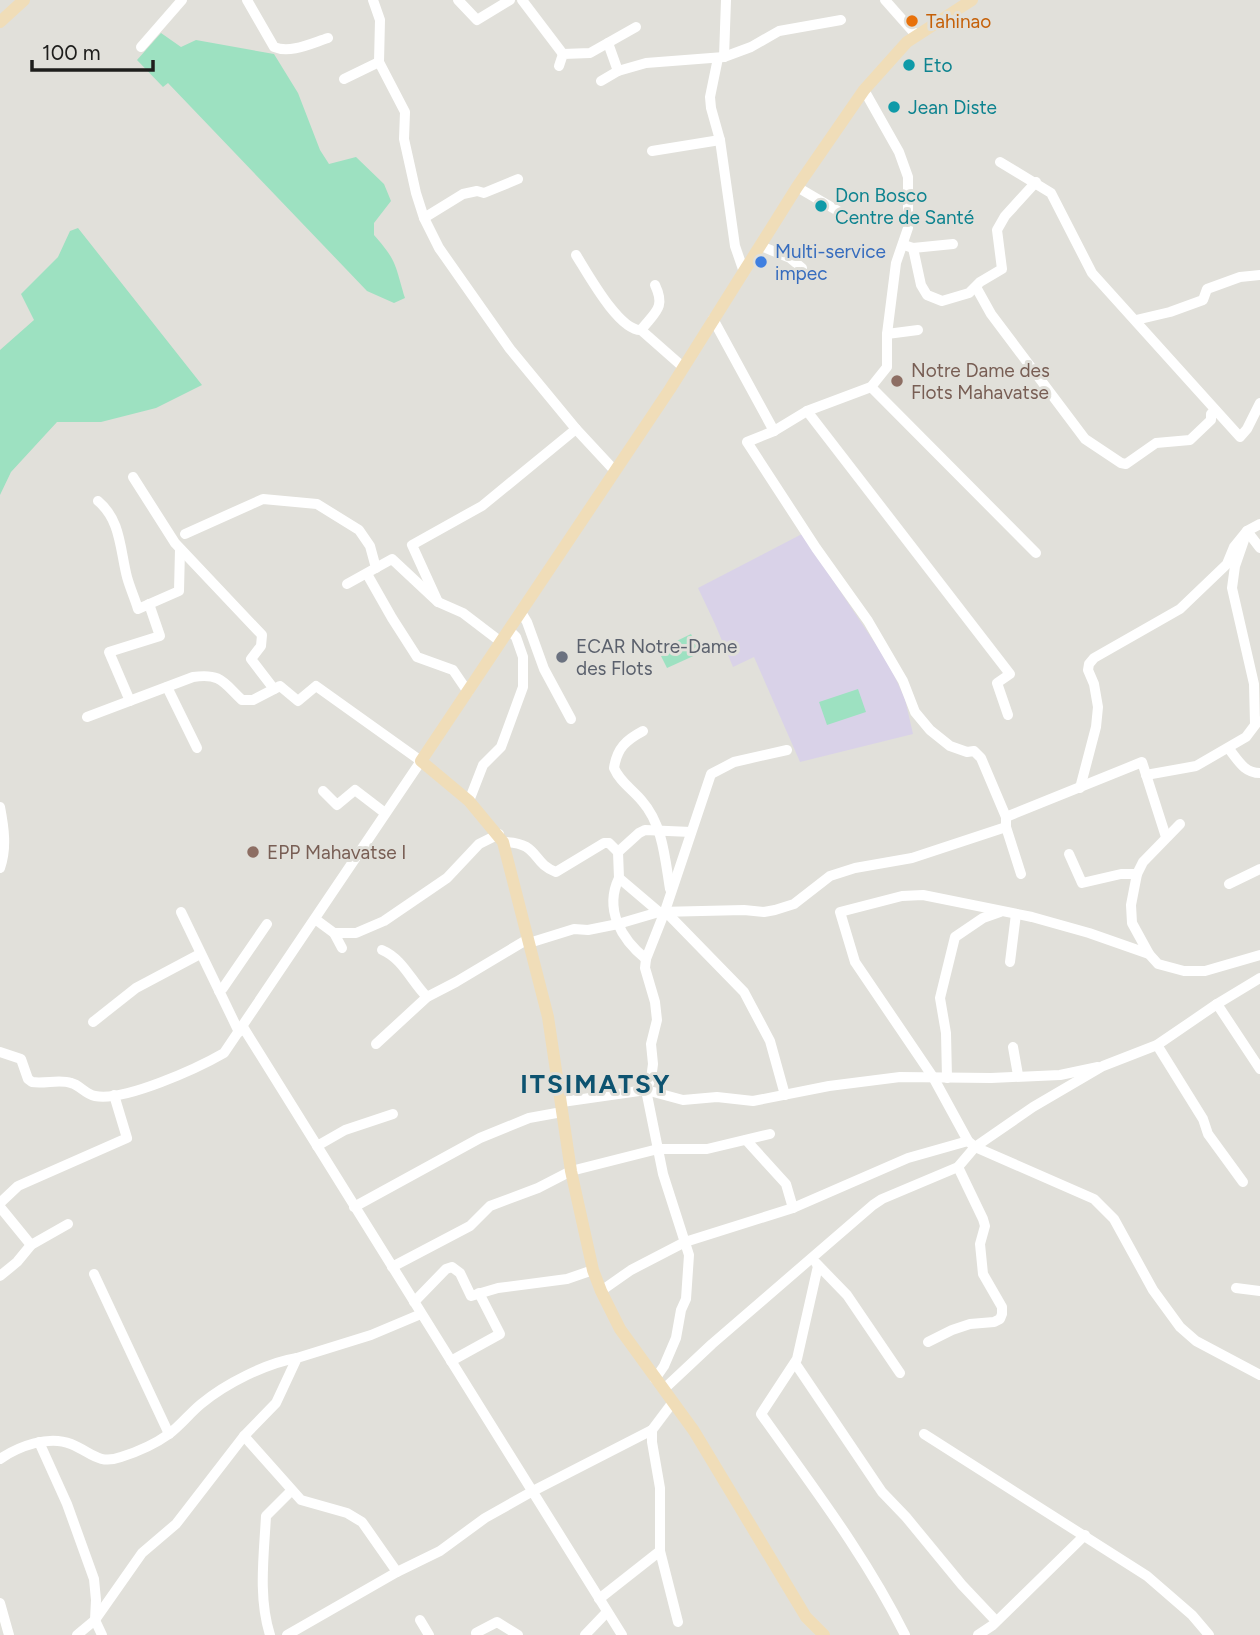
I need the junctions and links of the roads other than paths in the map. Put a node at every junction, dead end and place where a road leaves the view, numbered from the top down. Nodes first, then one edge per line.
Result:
1 (24, 0) edge
2 (182, 0) edge
3 (247, 0) edge
4 (373, 0) edge
5 (458, 0) edge
6 (510, 0) edge
7 (522, 0) edge
8 (726, 0) edge
9 (884, 0) edge
10 (972, 0) edge
11 (841, 20) dead end
12 (0, 22) edge
13 (636, 27) dead end
14 (916, 35) junction
15 (328, 38) dead end
16 (608, 43) junction
17 (141, 47) dead end
18 (563, 54) junction
19 (721, 58) junction
20 (379, 62) junction
21 (559, 66) dead end
22 (618, 71) junction
23 (344, 79) dead end
24 (601, 80) dead end
25 (864, 90) junction
26 (720, 140) junction
27 (652, 150) dead end
28 (1000, 162) dead end
29 (518, 179) dead end
30 (1036, 182) junction
31 (797, 187) junction
32 (838, 211) dead end
33 (424, 218) junction
34 (953, 244) dead end
35 (761, 246) junction
36 (908, 246) junction
37 (576, 255) dead end
38 (802, 268) dead end
39 (744, 272) junction
40 (1260, 275) edge
41 (655, 285) dead end
42 (976, 287) junction
43 (713, 319) junction
44 (1136, 320) junction
45 (641, 330) junction
46 (918, 330) dead end
47 (887, 334) junction
48 (683, 368) junction
49 (871, 387) junction
50 (1260, 403) edge
51 (1215, 410) junction
52 (807, 411) junction
53 (576, 429) junction
54 (774, 431) junction
55 (615, 471) junction
56 (133, 477) dead end
57 (99, 501) dead end
58 (1260, 524) edge
59 (1247, 531) junction
60 (185, 534) dead end
61 (1260, 548) edge
62 (180, 549) junction
63 (1036, 553) dead end
64 (371, 571) junction
65 (347, 584) dead end
66 (438, 602) junction
67 (149, 604) junction
68 (522, 612) junction
69 (509, 630) junction
70 (501, 642) junction
71 (167, 687) junction
72 (274, 689) junction
73 (468, 692) junction
74 (130, 701) junction
75 (1008, 715) dead end
76 (87, 717) dead end
77 (570, 719) dead end
78 (1258, 721) edge
79 (643, 731) dead end
80 (197, 748) dead end
81 (1229, 748) junction
82 (787, 750) dead end
83 (421, 761) junction
84 (1260, 773) edge
85 (1146, 775) junction
86 (1080, 788) junction
87 (323, 790) dead end
88 (468, 801) junction
89 (0, 807) edge
90 (385, 813) junction
91 (1006, 822) junction
92 (1180, 824) dead end
93 (659, 830) junction
94 (691, 832) junction
95 (1166, 837) junction
96 (501, 838) junction
97 (618, 852) junction
98 (1069, 854) dead end
99 (0, 868) edge
100 (1260, 869) edge
101 (1021, 874) dead end
102 (1138, 874) junction
103 (619, 878) junction
104 (1230, 884) dead end
105 (671, 893) junction
106 (181, 912) dead end
107 (662, 912) junction
108 (1000, 912) junction
109 (1016, 914) junction
110 (315, 919) junction
111 (267, 924) dead end
112 (618, 924) junction
113 (334, 933) junction
114 (528, 941) junction
115 (342, 947) dead end
116 (382, 950) dead end
117 (201, 954) junction
118 (1149, 954) junction
119 (1260, 955) edge
120 (646, 959) junction
121 (1010, 962) dead end
122 (1260, 978) edge
123 (219, 992) junction
124 (427, 997) junction
125 (1217, 1004) junction
126 (93, 1023) dead end
127 (241, 1030) junction
128 (376, 1044) dead end
129 (1157, 1045) junction
130 (1013, 1047) dead end
131 (0, 1052) edge
132 (1103, 1066) junction
133 (1260, 1069) edge
134 (1018, 1075) junction
135 (933, 1077) junction
136 (947, 1078) junction
137 (646, 1090) junction
138 (114, 1095) junction
139 (785, 1095) junction
140 (562, 1107) junction
141 (393, 1114) dead end
142 (769, 1135) dead end
143 (747, 1140) junction
144 (972, 1144) junction
145 (317, 1146) junction
146 (658, 1149) junction
147 (958, 1167) junction
148 (571, 1171) junction
149 (1243, 1182) dead end
150 (0, 1205) edge
151 (354, 1206) junction
152 (793, 1208) junction
153 (68, 1224) dead end
154 (685, 1242) junction
155 (30, 1245) junction
156 (815, 1261) junction
157 (392, 1268) junction
158 (593, 1270) junction
159 (94, 1274) dead end
160 (0, 1276) edge
161 (1236, 1288) dead end
162 (601, 1290) junction
163 (1260, 1291) edge
164 (479, 1293) junction
165 (414, 1302) junction
166 (421, 1314) junction
167 (928, 1342) dead end
168 (297, 1358) junction
169 (451, 1361) junction
170 (795, 1363) junction
171 (900, 1373) dead end
172 (1260, 1375) edge
173 (660, 1384) junction
174 (673, 1402) junction
175 (652, 1430) junction
176 (169, 1434) junction
177 (924, 1434) dead end
178 (244, 1436) junction
179 (39, 1442) junction
180 (0, 1445) edge
181 (4, 1456) edge
182 (292, 1491) junction
183 (533, 1491) junction
184 (1085, 1535) junction
185 (660, 1551) junction
186 (397, 1572) junction
187 (599, 1599) junction
188 (0, 1602) edge
189 (607, 1612) junction
190 (95, 1620) junction
191 (420, 1620) dead end
192 (996, 1621) junction
193 (678, 1622) dead end
194 (477, 1633) dead end
195 (9, 1635) edge
196 (77, 1635) edge
197 (102, 1635) edge
198 (270, 1635) edge
199 (287, 1635) edge
200 (429, 1635) edge
201 (518, 1635) edge
202 (585, 1635) edge
203 (622, 1635) edge
204 (824, 1635) edge
205 (905, 1635) edge
206 (978, 1635) edge
207 (1209, 1635) edge

1 - 12 street
2 - 17 street
3 - 15 street
4 - 20 street
5 - 6 street
7 - 18 street
8 - 19 street
9 - 14 street
10 - 14 street
11 - 19 street
13 - 16 street
14 - 25 street
16 - 18 street
16 - 22 street
18 - 21 street
19 - 22 street
19 - 26 street
20 - 23 street
20 - 33 street
22 - 24 street
25 - 31 street
25 - 36 street
26 - 27 street
26 - 39 street
28 - 30 street
29 - 33 street
30 - 42 street
30 - 44 street
31 - 32 street
31 - 35 street
33 - 53 street
34 - 36 street
35 - 38 street
35 - 39 street
36 - 42 street
36 - 47 street
37 - 45 street
39 - 43 street
40 - 44 street
41 - 45 street
42 - 51 street
43 - 48 street
43 - 54 street
44 - 51 street
45 - 48 street
46 - 47 street
47 - 49 street
48 - 55 street
49 - 52 street
49 - 63 street
50 - 51 street
52 - 54 street
52 - 75 street
53 - 55 street
53 - 66 street
54 - 91 street
55 - 68 street
56 - 62 street
57 - 67 street
58 - 59 street
59 - 61 street
59 - 78 street
59 - 86 street
60 - 64 street
62 - 67 street
62 - 72 street
64 - 65 street
64 - 66 street
64 - 73 street
66 - 70 street
67 - 74 street
68 - 69 street
68 - 77 street
69 - 70 street
69 - 88 street
70 - 73 street
71 - 72 street
71 - 74 street
71 - 80 street
72 - 83 street
73 - 83 street
74 - 76 street
78 - 81 street
79 - 93 street
81 - 84 street
81 - 85 street
82 - 94 street
83 - 88 street
83 - 90 street
85 - 86 street
85 - 95 street
86 - 91 street
87 - 90 street
88 - 96 street
89 - 99 street
90 - 110 street
91 - 101 street
91 - 107 street
92 - 95 street
93 - 94 street
93 - 97 street
93 - 105 street
94 - 105 street
95 - 102 street
96 - 97 street
96 - 113 street
96 - 114 street
97 - 103 street
98 - 102 street
100 - 104 street
102 - 118 street
103 - 107 street
103 - 112 street
105 - 107 street
106 - 117 street
107 - 112 street
107 - 120 street
107 - 139 street
108 - 109 street
108 - 135 street
108 - 136 street
109 - 118 street
109 - 121 street
110 - 113 street
110 - 127 street
111 - 123 street
112 - 114 street
112 - 120 street
113 - 115 street
114 - 124 street
114 - 140 street
116 - 124 street
117 - 123 street
117 - 126 street
118 - 119 street
120 - 137 street
122 - 125 street
123 - 127 street
124 - 128 street
125 - 129 street
125 - 133 street
127 - 138 street
127 - 145 street
129 - 132 street
129 - 149 street
130 - 134 street
131 - 138 street
132 - 134 street
132 - 144 street
134 - 136 street
135 - 136 street
135 - 139 street
135 - 144 street
137 - 139 street
137 - 140 street
137 - 146 street
138 - 150 street
140 - 148 street
140 - 151 street
141 - 145 street
142 - 143 street
143 - 146 street
143 - 152 street
144 - 147 street
144 - 152 street
144 - 172 street
145 - 151 street
146 - 148 street
146 - 154 street
147 - 156 street
147 - 167 street
148 - 157 street
148 - 158 street
150 - 155 street
151 - 157 street
152 - 154 street
153 - 155 street
154 - 162 street
154 - 173 street
155 - 160 street
156 - 170 street
156 - 171 street
156 - 173 street
157 - 165 street
158 - 162 street
158 - 164 street
159 - 176 street
161 - 163 street
162 - 173 street
164 - 165 street
164 - 169 street
165 - 166 street
166 - 168 street
166 - 169 street
168 - 176 street
168 - 178 street
169 - 183 street
170 - 192 street
170 - 205 street
173 - 174 street
174 - 175 street
174 - 204 street
175 - 183 street
175 - 185 street
176 - 179 street
177 - 184 street
178 - 182 street
178 - 190 street
179 - 181 street
179 - 190 street
180 - 181 street
182 - 186 street
182 - 198 street
183 - 186 street
183 - 187 street
184 - 192 street
184 - 207 street
185 - 187 street
185 - 193 street
186 - 199 street
187 - 189 street
188 - 195 street
189 - 202 street
189 - 203 street
190 - 196 street
190 - 197 street
191 - 200 street
192 - 206 street
194 - 201 street

